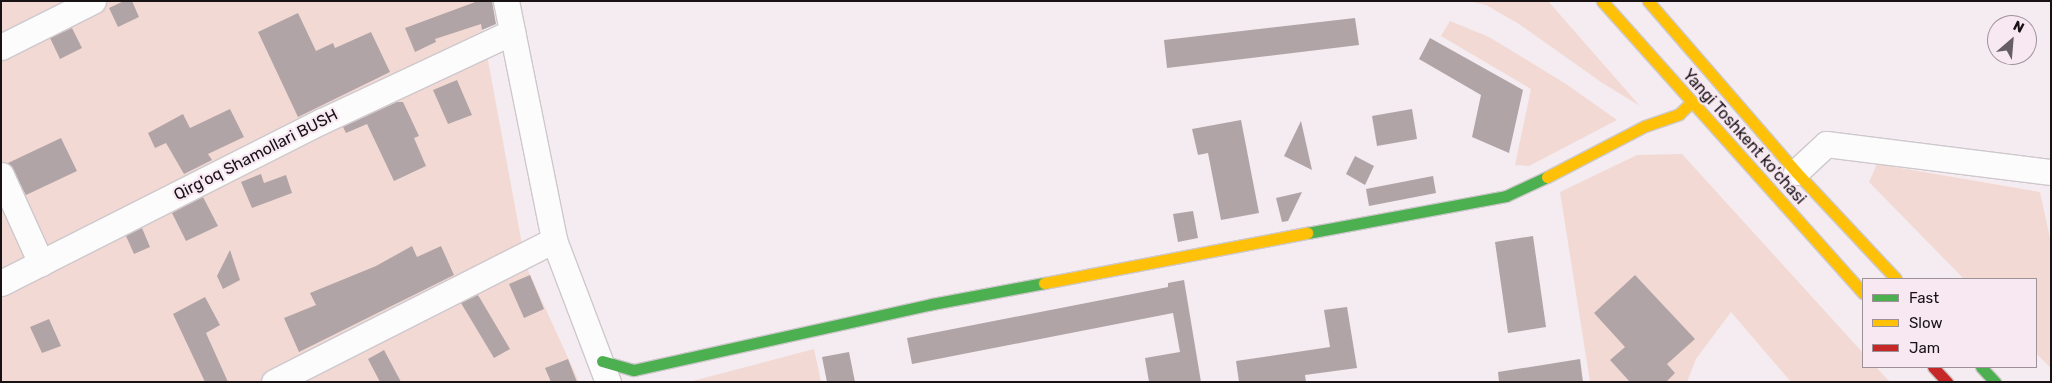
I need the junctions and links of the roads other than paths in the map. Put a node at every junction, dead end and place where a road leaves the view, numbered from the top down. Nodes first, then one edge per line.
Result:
1 (93, 1) edge
2 (506, 1) edge
3 (1602, 1) edge
4 (1648, 1) edge
5 (512, 32) junction
6 (1, 47) edge
7 (1691, 103) junction
8 (1796, 172) junction
9 (2051, 172) edge
10 (1, 175) edge
11 (554, 240) junction
12 (41, 263) junction
13 (1895, 278) edge
14 (1, 283) edge
15 (1862, 292) edge
16 (1934, 368) edge
17 (1981, 368) edge
18 (605, 372) edge
19 (274, 382) edge
20 (1947, 382) edge
21 (1995, 382) edge

1 - 6 street
2 - 5 street
3 - 7 main road, Yangi Toshkent ko‘chasi
4 - 8 main road, Yangi Toshkent ko‘chasi
5 - 11 street
5 - 12 street, Qirg'oq Shamollari BUSH
7 - 15 main road, Yangi Toshkent ko‘chasi
7 - 18 main road
8 - 9 street
8 - 13 main road, Yangi Toshkent ko‘chasi
10 - 12 street
11 - 18 street
11 - 19 street
12 - 14 street, Qirg'oq Shamollari BUSH
16 - 20 main road
17 - 21 main road

